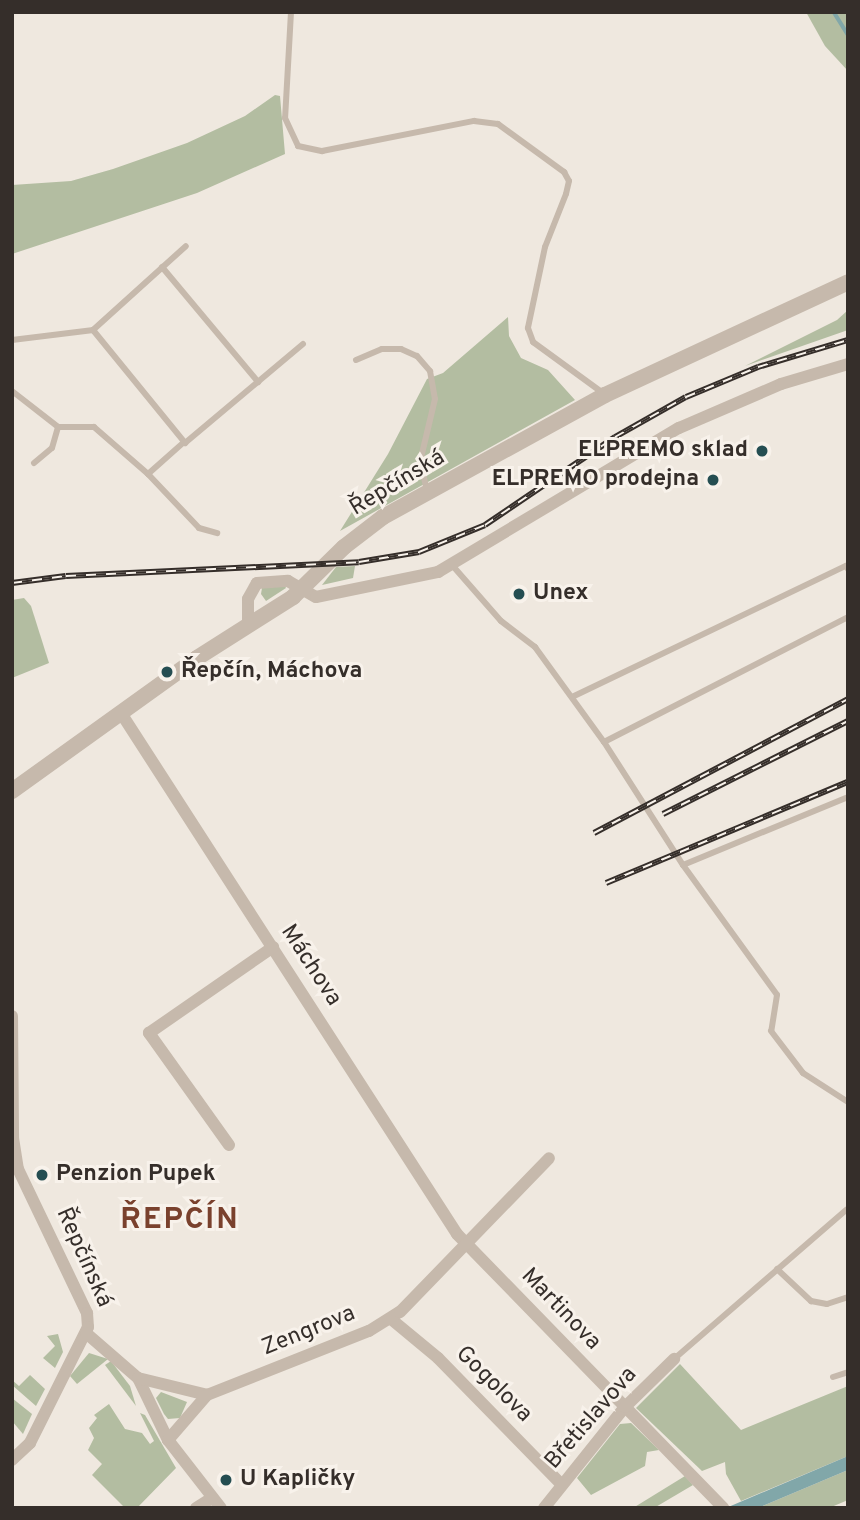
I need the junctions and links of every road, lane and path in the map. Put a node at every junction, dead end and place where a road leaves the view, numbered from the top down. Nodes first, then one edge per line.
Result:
1 (290, 12) edge
2 (186, 246) dead end
3 (162, 267) junction
4 (847, 283) edge
5 (93, 330) junction
6 (12, 340) edge
7 (303, 344) dead end
8 (356, 360) dead end
9 (848, 364) edge
10 (258, 382) junction
11 (12, 391) edge
12 (605, 395) junction
13 (58, 427) junction
14 (184, 442) junction
15 (34, 463) dead end
16 (148, 474) junction
17 (427, 491) junction
18 (217, 533) dead end
19 (452, 565) junction
20 (848, 569) edge
21 (300, 591) junction
22 (848, 617) edge
23 (248, 625) junction
24 (572, 697) junction
25 (124, 717) junction
26 (604, 742) junction
27 (12, 791) edge
28 (848, 797) edge
29 (683, 864) junction
30 (273, 947) junction
31 (12, 1016) edge
32 (848, 1102) edge
33 (13, 1138) edge
34 (229, 1145) dead end
35 (549, 1158) dead end
36 (847, 1210) edge
37 (465, 1242) junction
38 (777, 1269) junction
39 (848, 1297) edge
40 (391, 1319) junction
41 (86, 1333) junction
42 (674, 1359) joint
43 (848, 1372) edge
44 (833, 1377) dead end
45 (138, 1378) junction
46 (207, 1395) junction
47 (625, 1407) junction
48 (168, 1440) junction
49 (12, 1460) edge
50 (562, 1485) junction
51 (217, 1503) edge
52 (196, 1508) edge
53 (544, 1508) edge
54 (723, 1508) edge

1 - 12 lane
2 - 3 lane
3 - 5 lane
3 - 10 lane
4 - 12 street, Řepčínská
5 - 6 lane
5 - 14 lane
7 - 10 lane
8 - 17 lane
9 - 19 street
10 - 14 lane
11 - 13 lane
12 - 17 street, Řepčínská
13 - 15 lane
13 - 16 lane
14 - 16 lane
16 - 18 lane
17 - 21 street, Řepčínská
19 - 21 street
19 - 24 lane
20 - 24 lane
21 - 23 street, Řepčínská
21 - 23 street
22 - 26 lane
23 - 25 street, Řepčínská
24 - 26 lane
25 - 27 street, Řepčínská
25 - 30 street, Máchova
26 - 29 lane
28 - 29 lane
29 - 32 lane
30 - 34 street
30 - 37 street, Máchova
31 - 33 street, Řepčínská
33 - 41 street, Řepčínská
35 - 37 street, Zengrova
36 - 38 lane
37 - 40 street, Zengrova
37 - 47 street, Martinova
38 - 39 lane
38 - 42 lane
40 - 46 street, Zengrova
40 - 50 street, Gogolova
41 - 45 street
41 - 49 street, Řepčínská
42 - 47 street, Břetislavova
43 - 44 lane
45 - 46 street
45 - 48 street
46 - 48 street
47 - 50 street, Břetislavova
47 - 54 street, Martinova
48 - 51 street
50 - 53 street, Břetislavova
51 - 52 street

